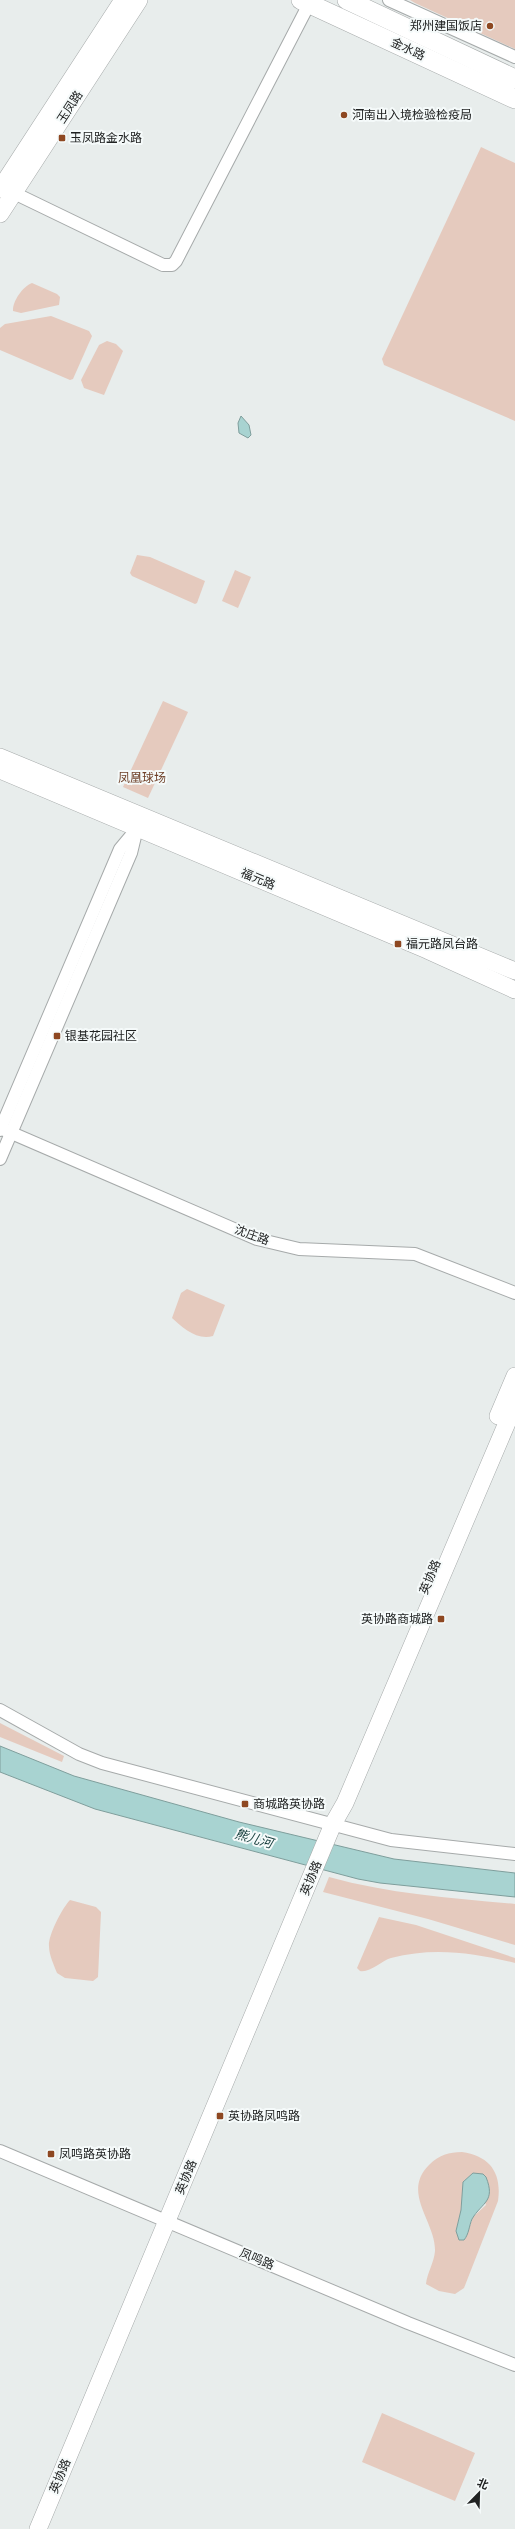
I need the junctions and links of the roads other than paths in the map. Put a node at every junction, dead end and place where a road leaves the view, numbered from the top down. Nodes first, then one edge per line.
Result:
1 (123, 0) edge
2 (140, 0) edge
3 (347, 0) edge
4 (389, 0) edge
5 (305, 2) edge
6 (515, 57) edge
7 (515, 79) edge
8 (515, 99) edge
9 (7, 191) edge
10 (0, 214) edge
11 (0, 757) edge
12 (0, 770) edge
13 (137, 828) junction
14 (515, 971) edge
15 (515, 990) edge
16 (3, 1130) edge
17 (0, 1159) edge
18 (515, 1293) edge
19 (515, 1376) edge
20 (515, 1404) edge
21 (0, 1710) edge
22 (331, 1829) junction
23 (515, 1854) edge
24 (0, 2151) edge
25 (167, 2221) junction
26 (515, 2365) edge
27 (38, 2529) edge

1 - 9 street, 玉凤路
2 - 9 street, 玉凤路
3 - 7 main road, 金水路
4 - 6 street
5 - 8 main road, 金水路
5 - 9 street
9 - 10 street, 玉凤路
11 - 14 street, 福元路
12 - 13 street, 福元路
13 - 15 street, 福元路
13 - 16 street
16 - 17 street
16 - 18 street, 沈庄路
19 - 22 street, 英协路
20 - 22 street, 英协路
21 - 22 street
22 - 23 street
22 - 25 street, 英协路
24 - 25 street, 凤鸣路
25 - 26 street, 凤鸣路
25 - 27 street, 英协路

